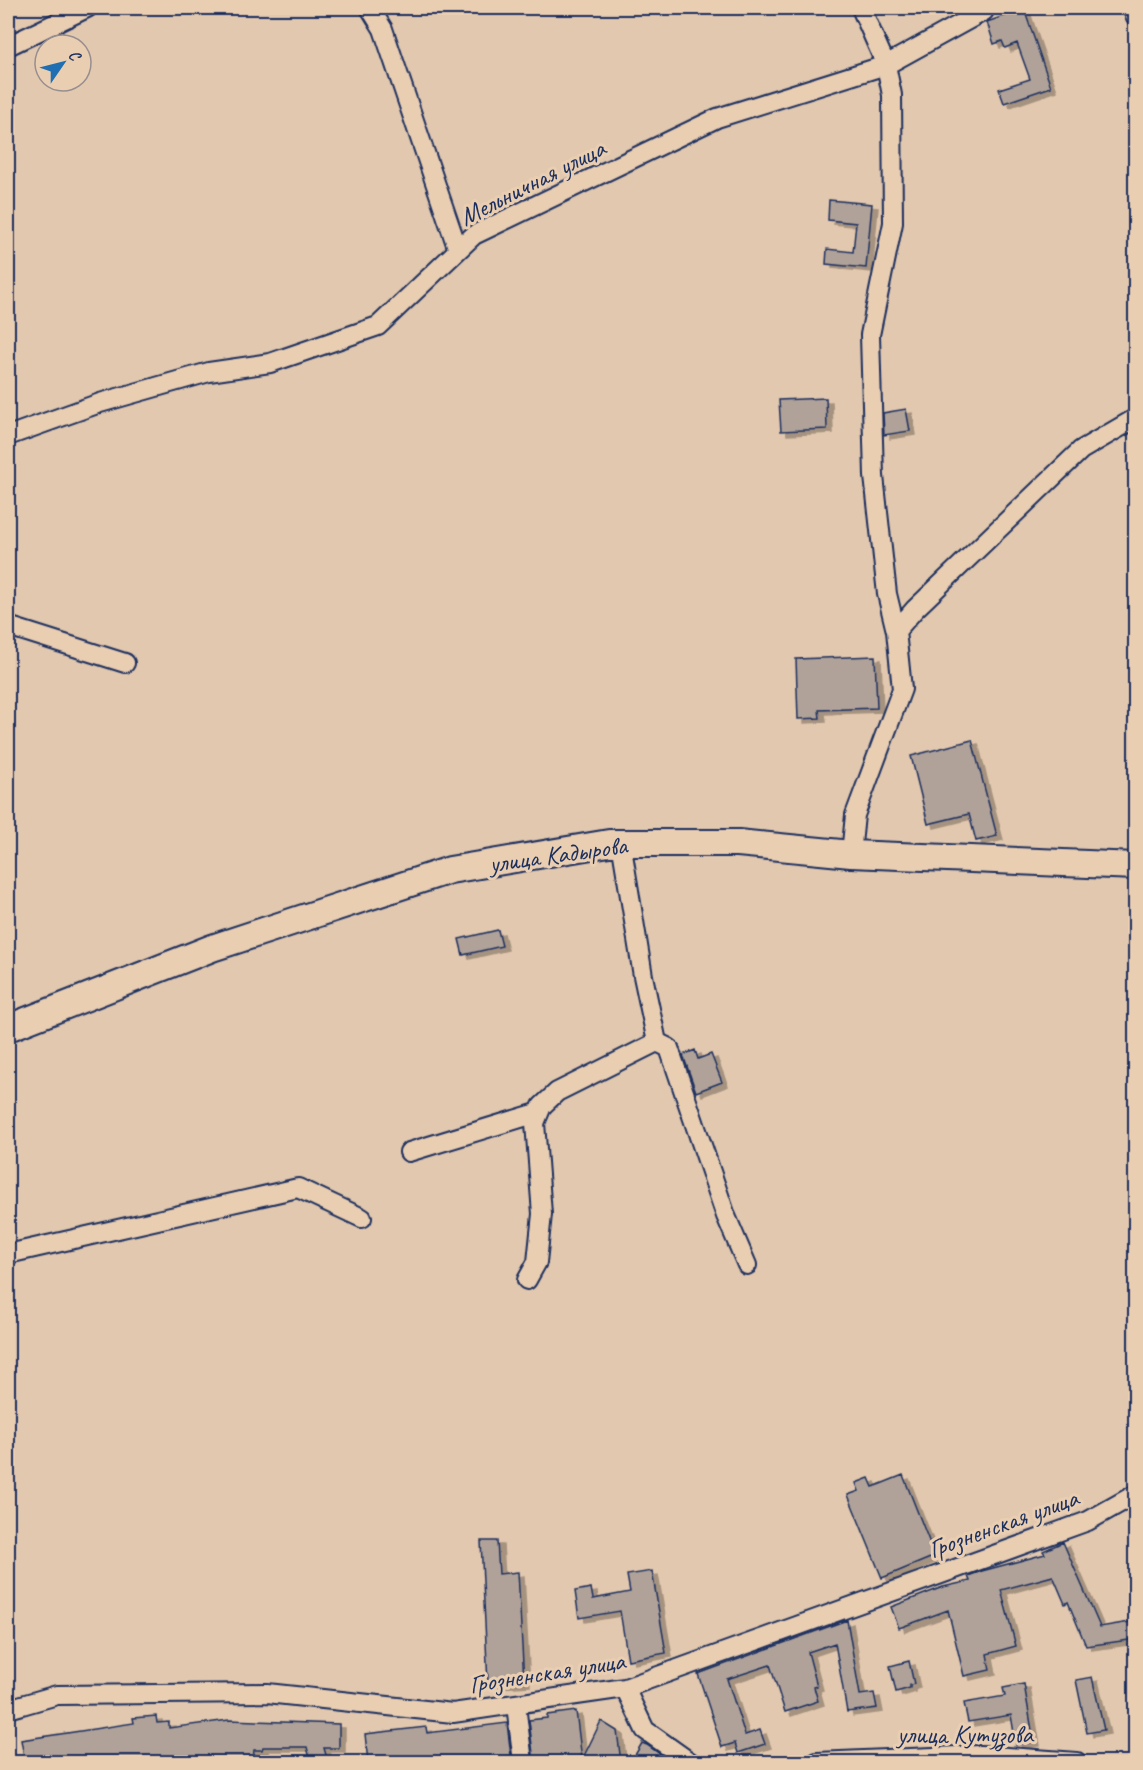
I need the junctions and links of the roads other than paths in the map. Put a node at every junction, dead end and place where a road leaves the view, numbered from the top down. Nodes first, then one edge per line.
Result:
1 (87, 8) edge
2 (370, 8) edge
3 (861, 8) edge
4 (1132, 8) edge
5 (987, 9) edge
6 (1136, 16) edge
7 (8, 46) edge
8 (886, 65) junction
9 (458, 250) junction
10 (1136, 418) edge
11 (8, 436) edge
12 (8, 626) edge
13 (896, 631) junction
14 (125, 663) dead end
15 (621, 842) junction
16 (851, 854) junction
17 (1136, 866) edge
18 (8, 1028) edge
19 (657, 1042) junction
20 (537, 1113) junction
21 (409, 1152) dead end
22 (362, 1218) dead end
23 (8, 1254) edge
24 (747, 1264) dead end
25 (527, 1280) dead end
26 (1136, 1494) edge
27 (626, 1688) junction
28 (516, 1705) junction
29 (8, 1709) edge
30 (523, 1762) edge
31 (690, 1762) edge
32 (816, 1762) edge
33 (1077, 1762) edge

1 - 7 street
2 - 9 street
3 - 8 street
4 - 6 street
5 - 8 street, Мельничная улица
8 - 9 street, Мельничная улица
8 - 13 street
9 - 11 street, Мельничная улица
10 - 13 street
12 - 14 street
13 - 16 street
15 - 16 street, улица Кадырова
15 - 18 street, улица Кадырова
15 - 19 street
16 - 17 street, улица Кадырова
19 - 20 street
19 - 24 street
20 - 21 street
20 - 25 street
22 - 23 street
26 - 27 street, Грозненская улица
27 - 28 street, Грозненская улица
27 - 31 street
28 - 29 street, Грозненская улица
28 - 30 street
32 - 33 street, улица Кутузова

